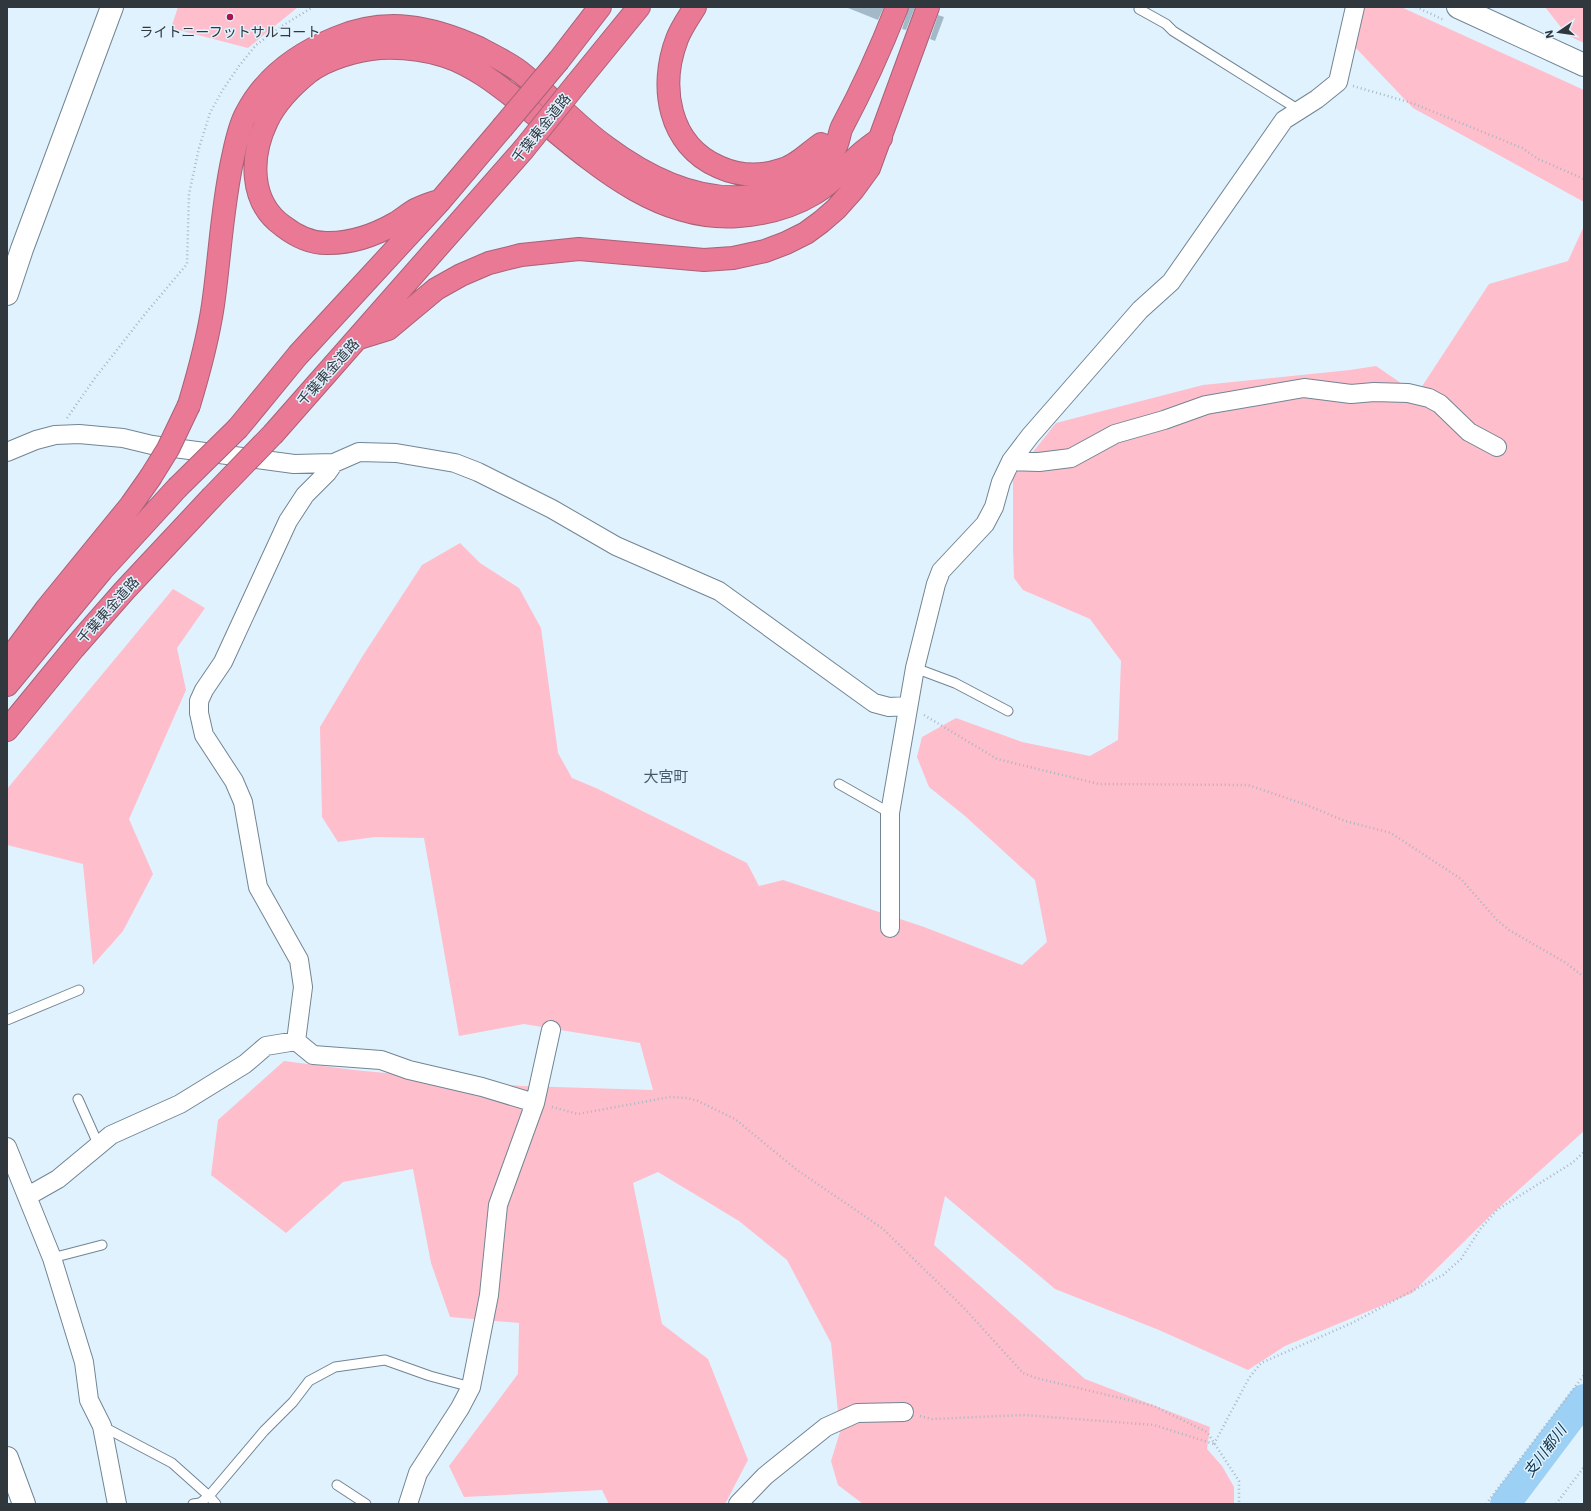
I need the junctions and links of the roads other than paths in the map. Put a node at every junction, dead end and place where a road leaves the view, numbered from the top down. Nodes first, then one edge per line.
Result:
1 (112, 7) edge
2 (600, 7) edge
3 (639, 7) edge
4 (695, 7) edge
5 (897, 7) edge
6 (928, 7) edge
7 (1355, 7) edge
8 (1458, 7) edge
9 (1139, 9) dead end
10 (1584, 65) edge
11 (1299, 110) junction
12 (840, 131) junction
13 (881, 138) junction
14 (440, 201) junction
15 (7, 294) edge
16 (359, 338) junction
17 (1497, 447) dead end
18 (7, 452) edge
19 (1011, 460) junction
20 (334, 463) junction
21 (7, 662) edge
22 (915, 668) junction
23 (7, 685) edge
24 (908, 706) junction
25 (1008, 711) dead end
26 (7, 730) edge
27 (840, 784) dead end
28 (890, 813) junction
29 (890, 928) dead end
30 (80, 990) dead end
31 (7, 1020) edge
32 (551, 1030) dead end
33 (296, 1041) junction
34 (78, 1099) dead end
35 (535, 1103) junction
36 (99, 1146) junction
37 (7, 1147) edge
38 (28, 1196) junction
39 (102, 1245) dead end
40 (52, 1258) junction
41 (471, 1387) junction
42 (904, 1412) road end
43 (102, 1426) junction
44 (7, 1458) edge
45 (337, 1485) dead end
46 (209, 1496) junction
47 (24, 1504) edge
48 (117, 1504) edge
49 (193, 1504) edge
50 (216, 1504) edge
51 (366, 1504) edge
52 (408, 1504) edge
53 (738, 1504) edge

1 - 15 street
2 - 14 highway, 千葉東金道路, bridge
3 - 16 highway, 千葉東金道路, bridge
4 - 12 highway
5 - 12 highway
6 - 13 highway
7 - 11 street
8 - 10 street
9 - 11 lane
11 - 19 street
12 - 21 highway, bridge
13 - 14 highway
13 - 16 highway
14 - 23 highway, 千葉東金道路, bridge
16 - 26 highway, 千葉東金道路, bridge
17 - 19 street
18 - 20 street
19 - 22 street
20 - 24 street
20 - 33 street
22 - 24 street
22 - 25 lane
24 - 28 street
27 - 28 lane
28 - 29 street
30 - 31 lane
32 - 35 street
33 - 35 street
33 - 36 street
34 - 36 lane
35 - 41 street
36 - 38 street
37 - 38 street
38 - 40 street
39 - 40 lane
40 - 43 street
41 - 46 lane
41 - 52 street
42 - 53 street
43 - 46 lane
43 - 48 street
44 - 47 street
45 - 51 lane
46 - 49 lane
46 - 50 lane

